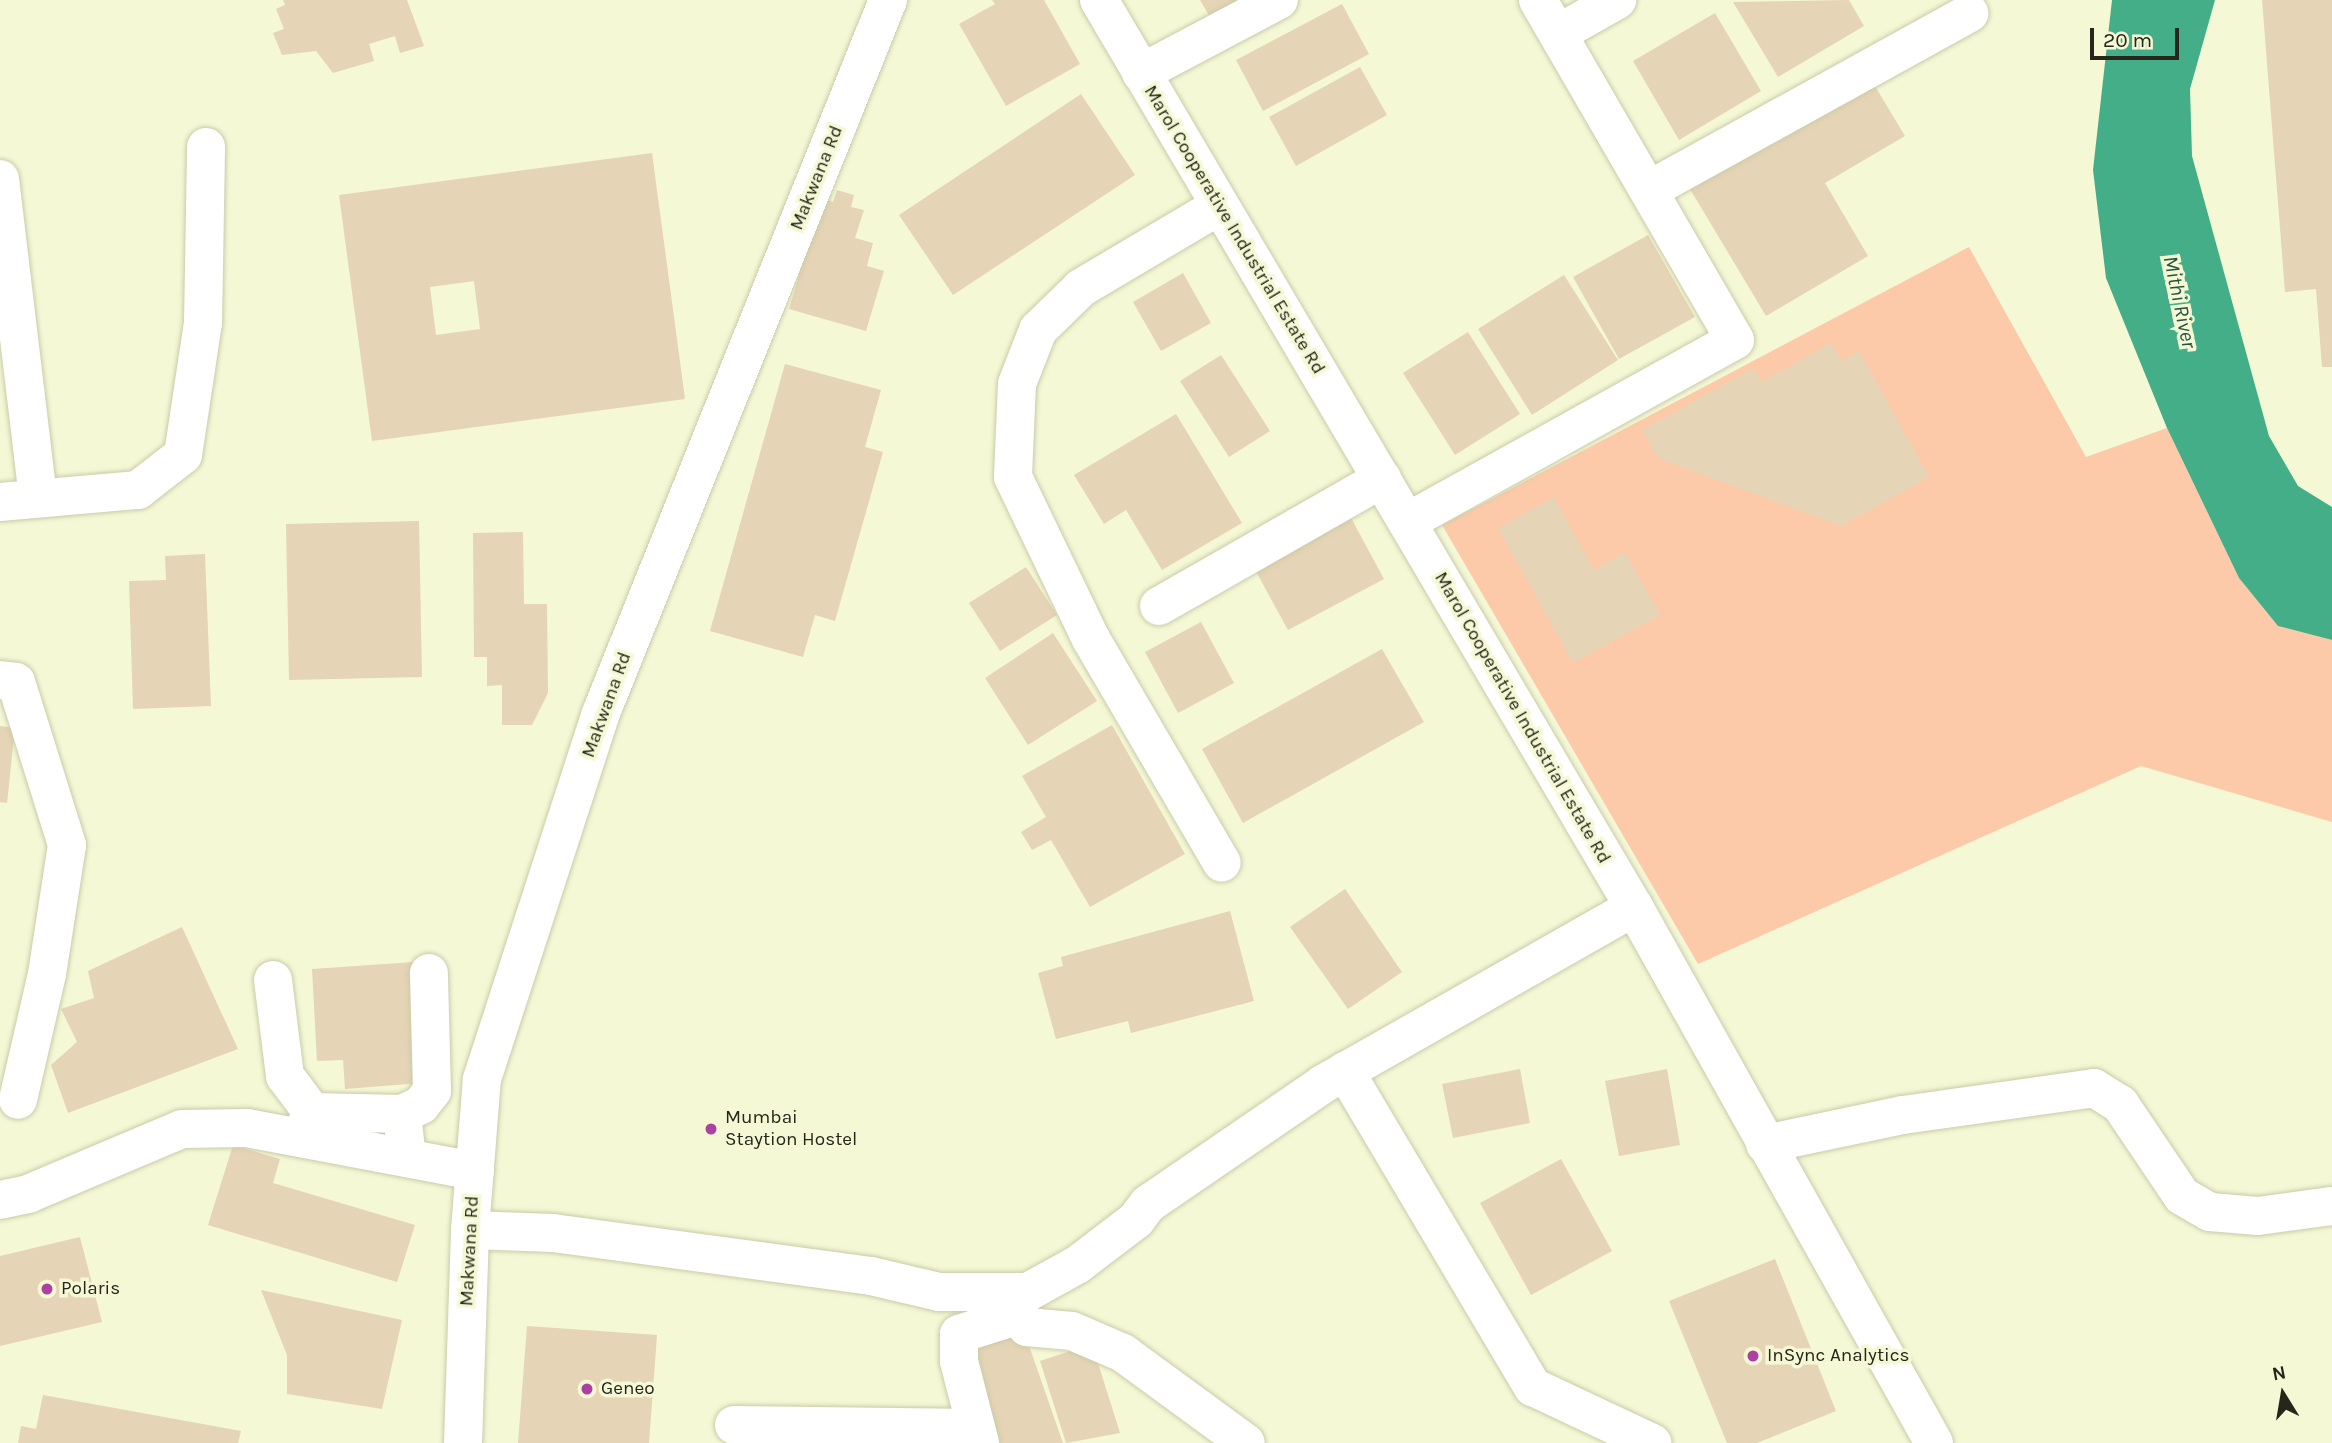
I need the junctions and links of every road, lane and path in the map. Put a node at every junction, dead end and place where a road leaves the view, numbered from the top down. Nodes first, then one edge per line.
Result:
1 (888, 0) edge
2 (1098, 0) edge
3 (1279, 0) edge
4 (1538, 0) edge
5 (1617, 0) edge
6 (1969, 13) dead end
7 (1559, 33) junction
8 (1141, 73) junction
9 (206, 147) dead end
10 (0, 179) edge
11 (1649, 190) junction
12 (1219, 206) junction
13 (1382, 479) junction
14 (37, 498) junction
15 (0, 502) edge
16 (1408, 522) junction
17 (1159, 606) dead end
18 (0, 680) edge
19 (1222, 863) dead end
20 (1634, 907) junction
21 (429, 973) dead end
22 (273, 980) dead end
23 (1345, 1071) junction
24 (18, 1100) dead end
25 (402, 1114) junction
26 (306, 1125) junction
27 (1765, 1144) junction
28 (407, 1157) junction
29 (475, 1171) junction
30 (0, 1200) edge
31 (2332, 1206) edge
32 (470, 1230) junction
33 (734, 1425) dead end
34 (978, 1436) edge
35 (463, 1443) edge
36 (1247, 1443) edge
37 (1652, 1443) edge
38 (1934, 1443) edge

1 - 29 street, Makwana Rd
2 - 8 street, Marol Cooperative Industrial Estate Rd
3 - 8 street
4 - 7 street
5 - 7 street
6 - 11 street
7 - 11 street
8 - 12 street, Marol Cooperative Industrial Estate Rd
9 - 14 street
10 - 14 street
11 - 16 street
12 - 13 street, Marol Cooperative Industrial Estate Rd
12 - 19 street
13 - 16 street, Marol Cooperative Industrial Estate Rd
13 - 17 street
14 - 15 street
16 - 20 street, Marol Cooperative Industrial Estate Rd
18 - 24 street
20 - 23 street
20 - 27 street, Marol Cooperative Industrial Estate Rd
21 - 25 street
22 - 26 street
23 - 32 street
23 - 37 street
25 - 26 street
25 - 28 street
26 - 28 street
26 - 30 street
27 - 31 street
27 - 38 street, Marol Cooperative Industrial Estate Rd
28 - 29 street
29 - 32 street, Makwana Rd
32 - 35 street, Makwana Rd
33 - 34 street
34 - 36 street

